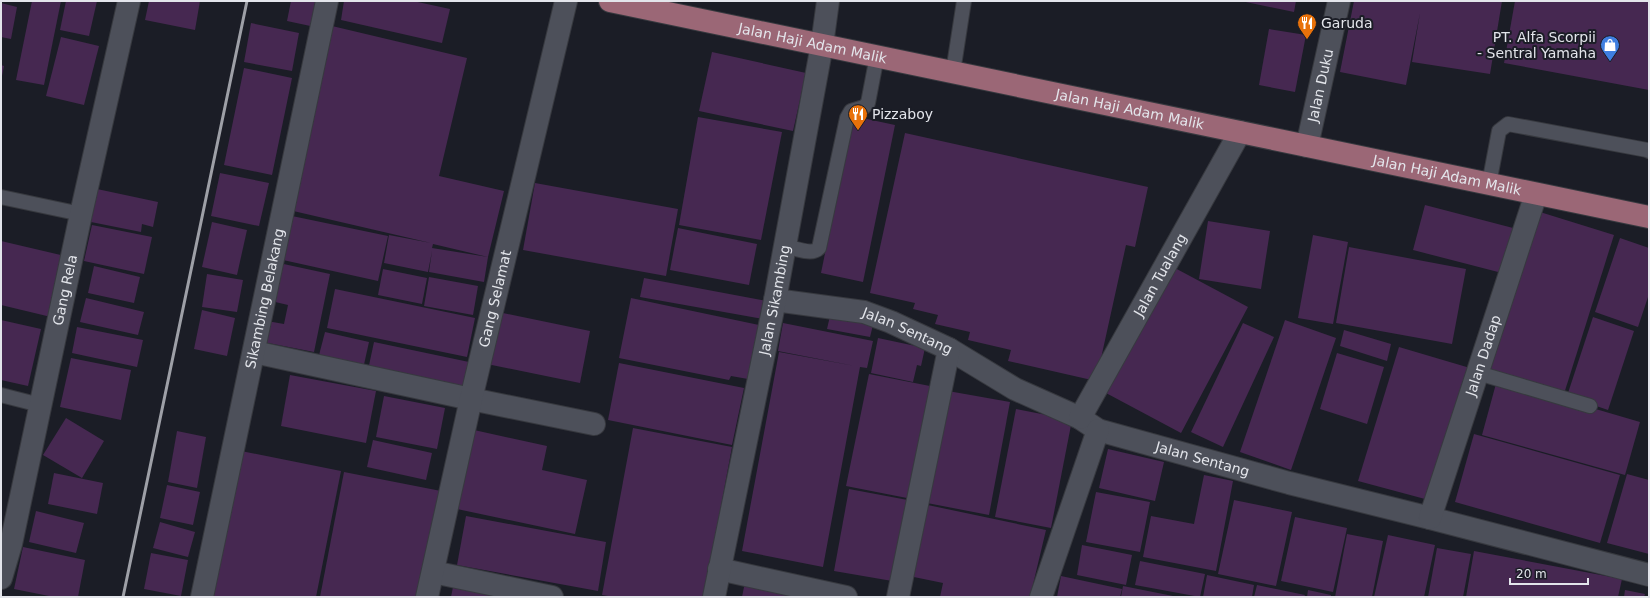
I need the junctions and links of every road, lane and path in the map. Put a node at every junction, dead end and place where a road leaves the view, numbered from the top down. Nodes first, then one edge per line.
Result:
1 (129, 1) edge
2 (328, 1) edge
3 (566, 1) edge
4 (610, 1) edge
5 (828, 1) edge
6 (964, 1) edge
7 (1339, 1) edge
8 (822, 45) junction
9 (877, 56) junction
10 (953, 72) junction
11 (1240, 132) junction
12 (1307, 146) junction
13 (1649, 151) edge
14 (1489, 184) junction
15 (1536, 194) junction
16 (1, 197) edge
17 (81, 214) junction
18 (1649, 217) edge
19 (786, 246) junction
20 (775, 300) junction
21 (949, 349) junction
22 (254, 352) junction
23 (1478, 373) junction
24 (1, 395) edge
25 (471, 399) junction
26 (40, 405) junction
27 (1590, 406) dead end
28 (1080, 418) junction
29 (594, 424) dead end
30 (1098, 430) junction
31 (1430, 518) junction
32 (6, 543) edge
33 (719, 569) junction
34 (433, 572) junction
35 (1649, 575) edge
36 (1, 578) edge
37 (202, 597) edge
38 (427, 597) edge
39 (552, 597) edge
40 (714, 597) edge
41 (846, 597) edge
42 (898, 597) edge
43 (1041, 597) edge

1 - 17 street, Gang Rela
2 - 22 street, Sikambing Belakang
3 - 25 street, Gang Selamat
4 - 8 main road, Jalan Haji Adam Malik
5 - 8 street, Jalan Sikambing
6 - 10 lane
7 - 12 street, Jalan Duku
8 - 9 main road, Jalan Haji Adam Malik
8 - 19 street, Jalan Sikambing
9 - 10 main road, Jalan Haji Adam Malik
9 - 19 lane
10 - 11 main road, Jalan Haji Adam Malik
11 - 12 main road, Jalan Haji Adam Malik
11 - 28 street, Jalan Tualang
12 - 14 main road, Jalan Haji Adam Malik
13 - 14 lane
14 - 15 main road, Jalan Haji Adam Malik
15 - 18 main road, Jalan Haji Adam Malik
15 - 23 street, Jalan Dadap
16 - 17 lane
17 - 26 street, Gang Rela
19 - 20 street, Jalan Sikambing
20 - 21 street, Jalan Sentang
20 - 33 street, Jalan Sikambing
21 - 28 street, Jalan Sentang
21 - 42 street
22 - 25 street
22 - 37 street, Sikambing Belakang
23 - 27 lane
23 - 31 street, Jalan Dadap
24 - 26 lane
25 - 29 street
25 - 34 street, Gang Selamat
26 - 32 street, Gang Rela
28 - 30 street, Jalan Sentang
30 - 31 street, Jalan Sentang
30 - 43 street
31 - 35 street, Jalan Sentang
32 - 36 street, Gang Rela
33 - 40 street, Jalan Sikambing
33 - 41 street
34 - 38 street, Gang Selamat
34 - 39 street

